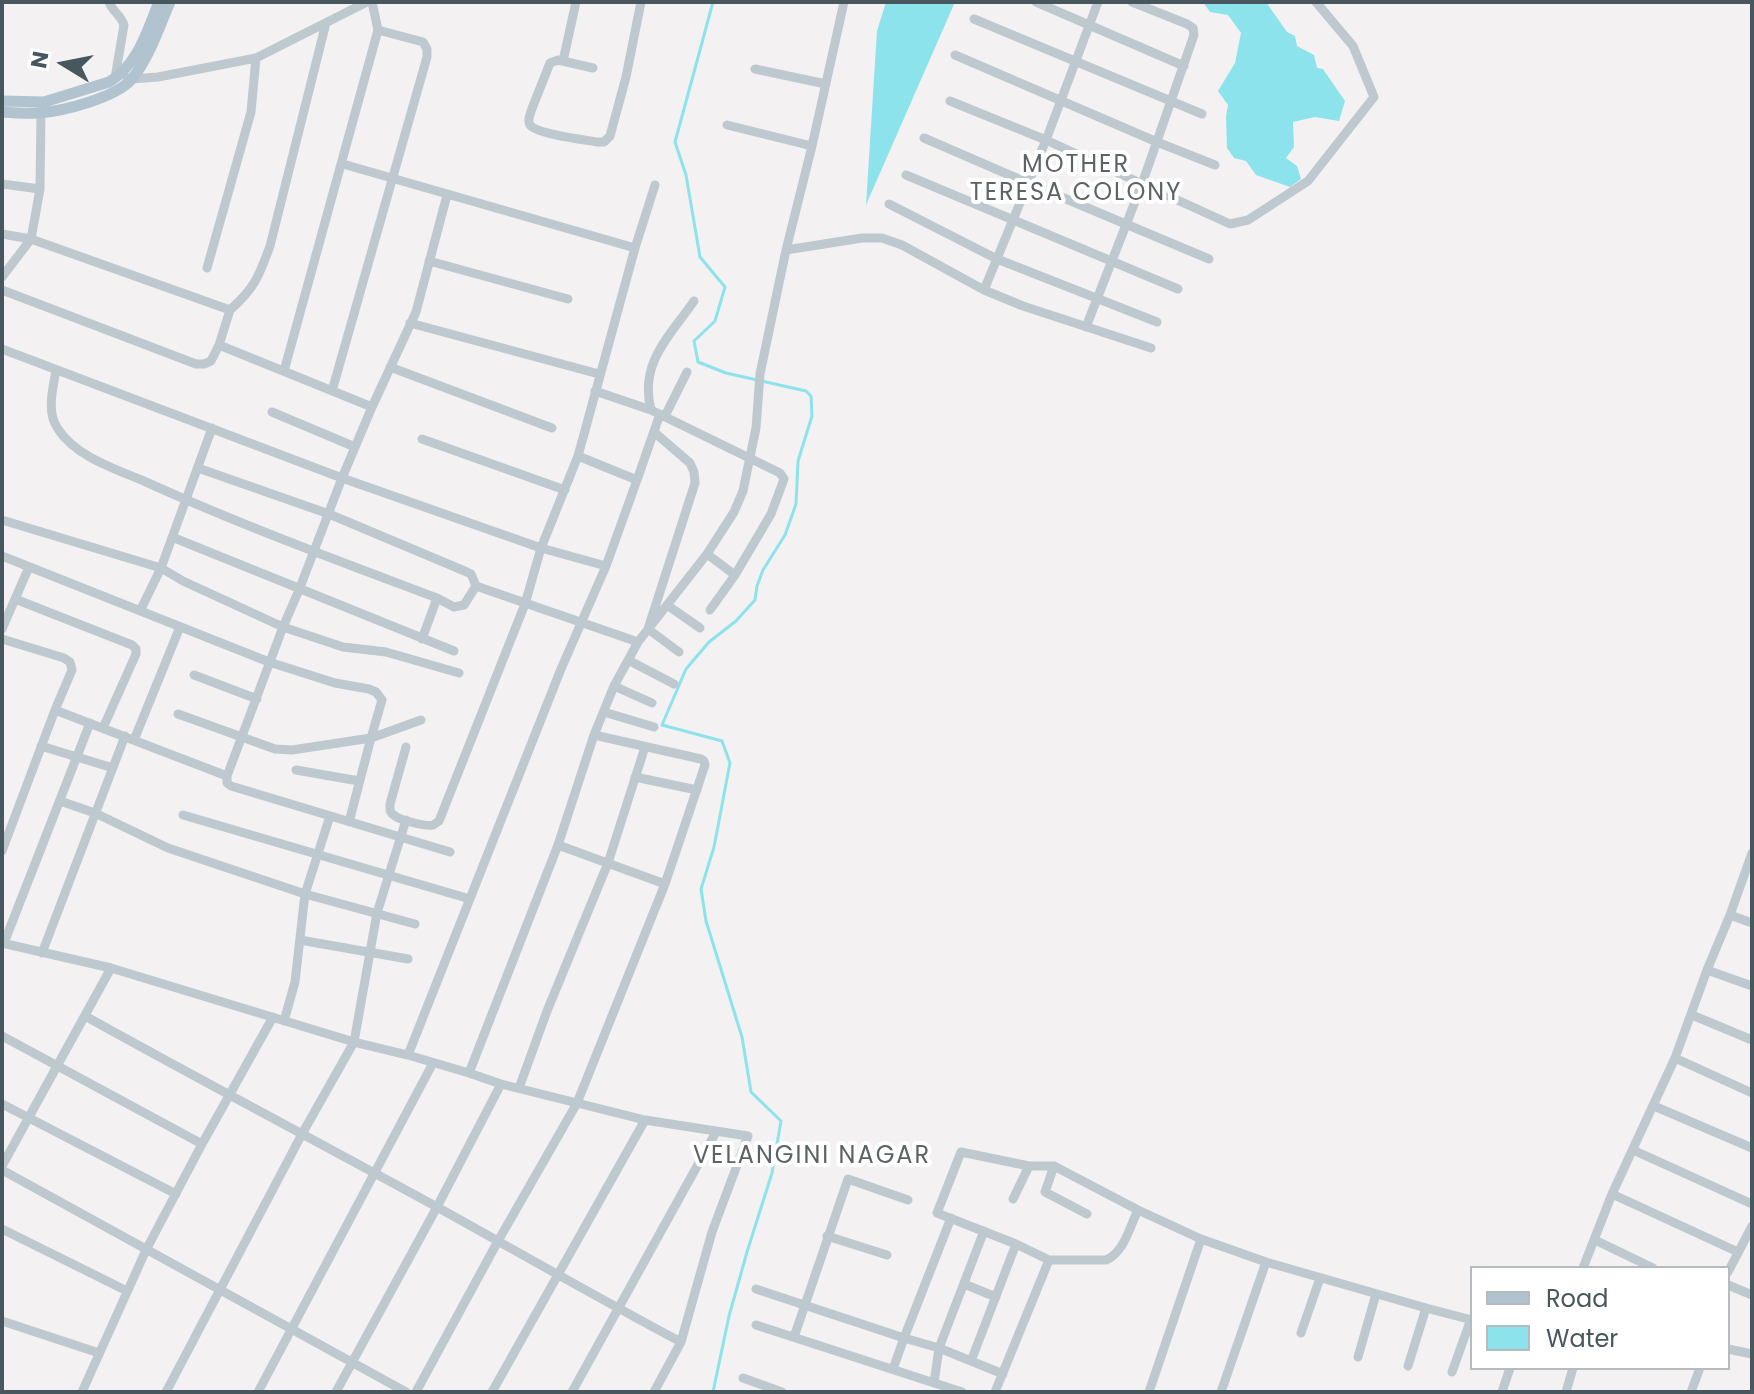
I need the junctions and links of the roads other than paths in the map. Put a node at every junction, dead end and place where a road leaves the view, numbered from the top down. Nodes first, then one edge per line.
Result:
1 (109, 2) edge
2 (159, 2) edge
3 (170, 2) edge
4 (370, 2) edge
5 (576, 2) edge
6 (641, 2) edge
7 (844, 2) edge
8 (1036, 2) edge
9 (1098, 2) edge
10 (1132, 2) edge
11 (1316, 2) edge
12 (974, 19) dead end
13 (326, 23) junction
14 (1091, 25) junction
15 (378, 30) junction
16 (955, 55) dead end
17 (256, 58) junction
18 (563, 61) junction
19 (1076, 63) junction
20 (1184, 66) junction
21 (593, 68) dead end
22 (755, 69) dead end
23 (122, 78) junction
24 (826, 84) junction
25 (1061, 100) junction
26 (2, 101) edge
27 (950, 101) dead end
28 (1171, 102) junction
29 (2, 112) edge
30 (41, 113) junction
31 (1202, 114) dead end
32 (727, 125) dead end
33 (924, 138) dead end
34 (1046, 140) junction
35 (1157, 142) junction
36 (812, 146) junction
37 (343, 164) junction
38 (1215, 165) dead end
39 (906, 175) dead end
40 (393, 179) junction
41 (1028, 183) junction
42 (2, 184) edge
43 (1142, 184) junction
44 (655, 185) dead end
45 (40, 189) junction
46 (447, 195) junction
47 (889, 204) dead end
48 (1013, 221) junction
49 (1126, 224) junction
50 (2, 234) edge
51 (31, 239) junction
52 (635, 248) junction
53 (786, 250) junction
54 (997, 259) junction
55 (1209, 259) dead end
56 (429, 261) junction
57 (1111, 262) junction
58 (207, 268) dead end
59 (2, 277) edge
60 (1178, 289) dead end
61 (2, 290) edge
62 (984, 290) junction
63 (1097, 298) junction
64 (568, 299) dead end
65 (694, 301) dead end
66 (230, 310) junction
67 (1157, 322) dead end
68 (410, 323) junction
69 (1086, 327) junction
70 (219, 345) junction
71 (1151, 348) dead end
72 (2, 349) edge
73 (390, 367) junction
74 (56, 370) junction
75 (284, 371) junction
76 (687, 372) dead end
77 (599, 374) junction
78 (332, 391) junction
79 (595, 391) junction
80 (372, 407) junction
81 (272, 412) dead end
82 (659, 413) junction
83 (212, 428) junction
84 (552, 428) dead end
85 (654, 432) junction
86 (422, 439) dead end
87 (355, 447) junction
88 (578, 456) junction
89 (750, 459) junction
90 (198, 468) junction
91 (342, 478) junction
92 (637, 480) junction
93 (565, 490) junction
94 (186, 500) junction
95 (329, 514) junction
96 (2, 521) edge
97 (172, 537) junction
98 (541, 548) junction
99 (313, 551) junction
100 (707, 554) junction
101 (2, 556) edge
102 (606, 566) junction
103 (29, 567) junction
104 (161, 568) junction
105 (735, 575) junction
106 (476, 586) junction
107 (299, 590) junction
108 (437, 598) junction
109 (15, 599) junction
110 (525, 604) junction
111 (667, 605) junction
112 (710, 610) dead end
113 (140, 611) junction
114 (582, 623) junction
115 (180, 627) junction
116 (283, 627) junction
117 (700, 628) dead end
118 (2, 629) edge
119 (648, 629) junction
120 (2, 639) edge
121 (422, 639) junction
122 (638, 642) junction
123 (454, 651) dead end
124 (679, 652) dead end
125 (628, 660) junction
126 (269, 662) junction
127 (459, 673) dead end
128 (194, 675) dead end
129 (674, 684) dead end
130 (614, 686) junction
131 (257, 699) junction
132 (652, 703) dead end
133 (55, 710) junction
134 (604, 712) junction
135 (178, 714) dead end
136 (421, 720) dead end
137 (90, 723) junction
138 (654, 727) dead end
139 (103, 728) junction
140 (594, 735) junction
141 (242, 737) junction
142 (129, 738) junction
143 (371, 738) junction
144 (41, 746) junction
145 (406, 747) dead end
146 (645, 747) junction
147 (77, 757) junction
148 (113, 768) junction
149 (296, 770) dead end
150 (227, 776) junction
151 (635, 777) junction
152 (359, 781) junction
153 (697, 790) junction
154 (60, 801) junction
155 (95, 813) junction
156 (183, 815) dead end
157 (330, 816) junction
158 (406, 820) junction
159 (349, 822) junction
160 (400, 837) junction
161 (558, 845) junction
162 (2, 851) edge
163 (450, 852) dead end
164 (319, 854) junction
165 (1751, 857) edge
166 (608, 863) junction
167 (389, 875) junction
168 (665, 884) junction
169 (305, 894) junction
170 (470, 899) junction
171 (377, 913) junction
172 (1730, 915) junction
173 (1752, 923) edge
174 (415, 924) dead end
175 (300, 940) junction
176 (3, 943) edge
177 (370, 952) junction
178 (42, 953) junction
179 (408, 959) dead end
180 (111, 968) junction
181 (1707, 970) junction
182 (1752, 986) edge
183 (1692, 1015) junction
184 (85, 1016) junction
185 (273, 1017) junction
186 (284, 1021) junction
187 (2, 1036) edge
188 (1752, 1040) edge
189 (354, 1042) junction
190 (408, 1055) junction
191 (1675, 1058) junction
192 (433, 1063) junction
193 (58, 1066) junction
194 (469, 1073) junction
195 (501, 1084) junction
196 (519, 1088) junction
197 (1752, 1093) edge
198 (230, 1096) junction
199 (577, 1103) junction
200 (2, 1104) edge
201 (1654, 1106) junction
202 (29, 1118) junction
203 (645, 1120) junction
204 (716, 1132) junction
205 (302, 1134) junction
206 (202, 1144) junction
207 (1752, 1148) edge
208 (1633, 1150) junction
209 (1029, 1166) junction
210 (1054, 1166) junction
211 (2, 1168) edge
212 (375, 1174) junction
213 (176, 1194) junction
214 (1612, 1194) junction
215 (1013, 1199) dead end
216 (908, 1200) dead end
217 (1752, 1204) edge
218 (437, 1207) junction
219 (1138, 1210) junction
220 (1087, 1214) dead end
221 (951, 1218) junction
222 (1752, 1226) edge
223 (2, 1229) edge
224 (984, 1231) junction
225 (827, 1236) junction
226 (1201, 1239) junction
227 (1595, 1240) junction
228 (1749, 1240) edge
229 (498, 1241) junction
230 (1016, 1244) junction
231 (146, 1250) junction
232 (1738, 1252) junction
233 (887, 1255) dead end
234 (1049, 1260) junction
235 (1266, 1262) junction
236 (1584, 1266) edge
237 (1649, 1266) edge
238 (1730, 1268) edge
239 (556, 1275) junction
240 (1320, 1278) junction
241 (964, 1284) junction
242 (1730, 1286) edge
243 (756, 1289) dead end
244 (219, 1290) junction
245 (127, 1291) junction
246 (1376, 1294) junction
247 (1752, 1295) edge
248 (996, 1297) junction
249 (805, 1305) junction
250 (1426, 1308) junction
251 (619, 1310) junction
252 (1470, 1320) edge
253 (2, 1321) edge
254 (1470, 1323) edge
255 (756, 1325) dead end
256 (291, 1329) junction
257 (1301, 1333) dead end
258 (794, 1337) junction
259 (904, 1338) junction
260 (681, 1342) junction
261 (939, 1348) junction
262 (1730, 1349) edge
263 (99, 1353) junction
264 (1752, 1354) edge
265 (1358, 1357) dead end
266 (352, 1361) junction
267 (971, 1361) junction
268 (1408, 1366) dead end
269 (893, 1369) junction
270 (1509, 1370) edge
271 (1572, 1370) edge
272 (1699, 1370) edge
273 (1452, 1372) dead end
274 (1003, 1374) junction
275 (743, 1378) dead end
276 (934, 1383) junction
277 (998, 1391) edge
278 (82, 1392) edge
279 (166, 1392) edge
280 (258, 1392) edge
281 (336, 1392) edge
282 (406, 1392) edge
283 (416, 1392) edge
284 (492, 1392) edge
285 (572, 1392) edge
286 (654, 1392) edge
287 (782, 1392) edge
288 (962, 1392) edge
289 (1149, 1392) edge
290 (1221, 1392) edge
291 (1502, 1392) edge
292 (1566, 1392) edge
293 (1691, 1392) edge

1 - 23 street
2 - 23 main road
3 - 23 main road
4 - 13 street
4 - 15 street
5 - 18 street
6 - 18 street
7 - 24 street
8 - 14 street
9 - 14 street
10 - 20 street
11 - 43 street
12 - 19 street
13 - 17 street
13 - 66 street
14 - 19 street
14 - 20 street
15 - 37 street
15 - 40 street
16 - 25 street
17 - 23 street
17 - 58 street
18 - 21 street
19 - 25 street
19 - 28 street
20 - 28 street
22 - 24 street
23 - 26 main road
23 - 30 main road
24 - 36 street
25 - 34 street
25 - 35 street
27 - 34 street
28 - 31 street
28 - 35 street
29 - 30 main road
30 - 45 street
32 - 36 street
33 - 41 street
34 - 41 street
34 - 43 street
35 - 38 street
35 - 43 street
36 - 53 street
37 - 40 street
37 - 75 street
39 - 48 street
40 - 46 street
40 - 78 street
41 - 48 street
41 - 49 street
42 - 45 street
43 - 49 street
44 - 52 street
45 - 51 street
46 - 52 street
46 - 56 street
47 - 54 street
48 - 54 street
48 - 57 street
49 - 55 street
49 - 57 street
50 - 51 street
51 - 59 street
51 - 66 street
52 - 77 street
53 - 62 street
53 - 89 street
54 - 62 street
54 - 63 street
56 - 64 street
56 - 68 street
57 - 60 street
57 - 63 street
61 - 70 street
62 - 69 street
63 - 67 street
63 - 69 street
65 - 82 street
66 - 70 street
68 - 73 street
68 - 77 street
69 - 71 street
70 - 75 street
72 - 74 street
73 - 80 street
73 - 84 street
74 - 83 street
74 - 94 street
75 - 78 street
76 - 82 street
77 - 79 street
78 - 80 street
79 - 82 street
79 - 88 street
80 - 87 street
81 - 87 street
82 - 85 street
82 - 89 street
83 - 90 street
83 - 91 street
85 - 92 street
85 - 119 street
86 - 93 street
87 - 91 street
88 - 92 street
88 - 93 street
89 - 100 street
89 - 105 street
90 - 94 street
90 - 95 street
91 - 95 street
91 - 98 street
92 - 102 street
93 - 98 street
94 - 97 street
94 - 99 street
95 - 99 street
95 - 106 street
96 - 104 street
97 - 104 street
97 - 107 street
98 - 102 street
98 - 110 street
99 - 107 street
99 - 108 street
100 - 105 street
100 - 111 street
101 - 103 street
102 - 114 street
103 - 109 street
103 - 113 street
104 - 113 street
104 - 116 street
105 - 112 street
106 - 108 street
106 - 110 street
107 - 116 street
107 - 121 street
108 - 121 street
109 - 118 street
109 - 139 street
110 - 114 street
110 - 158 street
111 - 117 street
111 - 119 street
113 - 115 street
114 - 122 street
114 - 170 street
115 - 126 street
115 - 142 street
116 - 126 street
116 - 127 street
119 - 122 street
119 - 124 street
120 - 133 street
121 - 123 street
122 - 125 street
125 - 129 street
125 - 130 street
126 - 131 street
126 - 143 street
128 - 131 street
130 - 132 street
130 - 134 street
131 - 141 street
133 - 137 street
133 - 144 street
134 - 138 street
134 - 140 street
135 - 141 street
136 - 143 street
137 - 139 street
137 - 147 street
139 - 142 street
140 - 146 street
140 - 161 street
141 - 143 street
141 - 150 street
142 - 148 street
142 - 150 street
143 - 152 street
144 - 147 street
144 - 162 street
145 - 158 street
146 - 151 street
146 - 153 street
147 - 148 street
147 - 154 street
148 - 155 street
149 - 152 street
150 - 157 street
151 - 153 street
151 - 166 street
152 - 159 street
153 - 168 street
154 - 155 street
154 - 176 street
155 - 169 street
155 - 178 street
156 - 164 street
157 - 159 street
157 - 164 street
158 - 160 street
159 - 160 street
160 - 163 street
160 - 167 street
161 - 166 street
161 - 194 street
164 - 167 street
164 - 169 street
165 - 172 street
166 - 168 street
166 - 196 street
167 - 170 street
167 - 171 street
168 - 199 street
169 - 171 street
169 - 175 street
170 - 190 street
171 - 174 street
171 - 177 street
172 - 173 street
172 - 181 street
175 - 177 street
175 - 186 street
176 - 178 street
177 - 179 street
177 - 189 street
178 - 180 street
180 - 184 street
180 - 185 street
181 - 182 street
181 - 183 street
183 - 188 street
183 - 191 street
184 - 193 street
184 - 198 street
185 - 186 street
185 - 198 street
186 - 189 street
187 - 193 street
189 - 190 street
189 - 205 street
190 - 192 street
191 - 197 street
191 - 201 street
192 - 194 street
192 - 212 street
193 - 202 street
193 - 206 street
194 - 195 street
195 - 196 street
195 - 218 street
196 - 199 street
198 - 205 street
198 - 206 street
199 - 203 street
199 - 229 street
200 - 202 street
201 - 207 street
201 - 208 street
202 - 211 street
202 - 213 street
203 - 204 street
203 - 239 street
204 - 251 street
204 - 260 street
205 - 212 street
205 - 244 street
206 - 213 street
208 - 214 street
208 - 217 street
209 - 210 street
209 - 215 street
209 - 221 street
210 - 219 street
210 - 220 street
211 - 231 street
212 - 218 street
212 - 256 street
213 - 231 street
214 - 227 street
214 - 232 street
216 - 225 street
218 - 229 street
218 - 266 street
219 - 226 street
219 - 234 street
221 - 224 street
221 - 259 street
222 - 228 street
223 - 245 street
224 - 230 street
224 - 241 street
225 - 233 street
225 - 249 street
226 - 235 street
226 - 289 street
227 - 236 street
227 - 237 street
228 - 232 street
229 - 239 street
229 - 283 street
230 - 234 street
230 - 248 street
231 - 244 street
231 - 245 street
232 - 238 street
234 - 274 street
235 - 240 street
235 - 290 street
239 - 251 street
239 - 284 street
240 - 246 street
240 - 257 street
241 - 248 street
241 - 261 street
242 - 247 street
243 - 249 street
244 - 256 street
244 - 279 street
245 - 263 street
246 - 250 street
246 - 265 street
248 - 267 street
249 - 258 street
249 - 259 street
250 - 252 street
250 - 268 street
251 - 260 street
251 - 285 street
253 - 263 street
254 - 273 street
255 - 258 street
256 - 266 street
256 - 280 street
258 - 269 street
259 - 261 street
259 - 269 street
260 - 286 street
261 - 267 street
261 - 276 street
262 - 264 street
263 - 278 street
266 - 281 street
266 - 282 street
267 - 274 street
269 - 276 street
270 - 291 street
271 - 292 street
272 - 293 street
274 - 277 street
275 - 287 street
276 - 288 street

